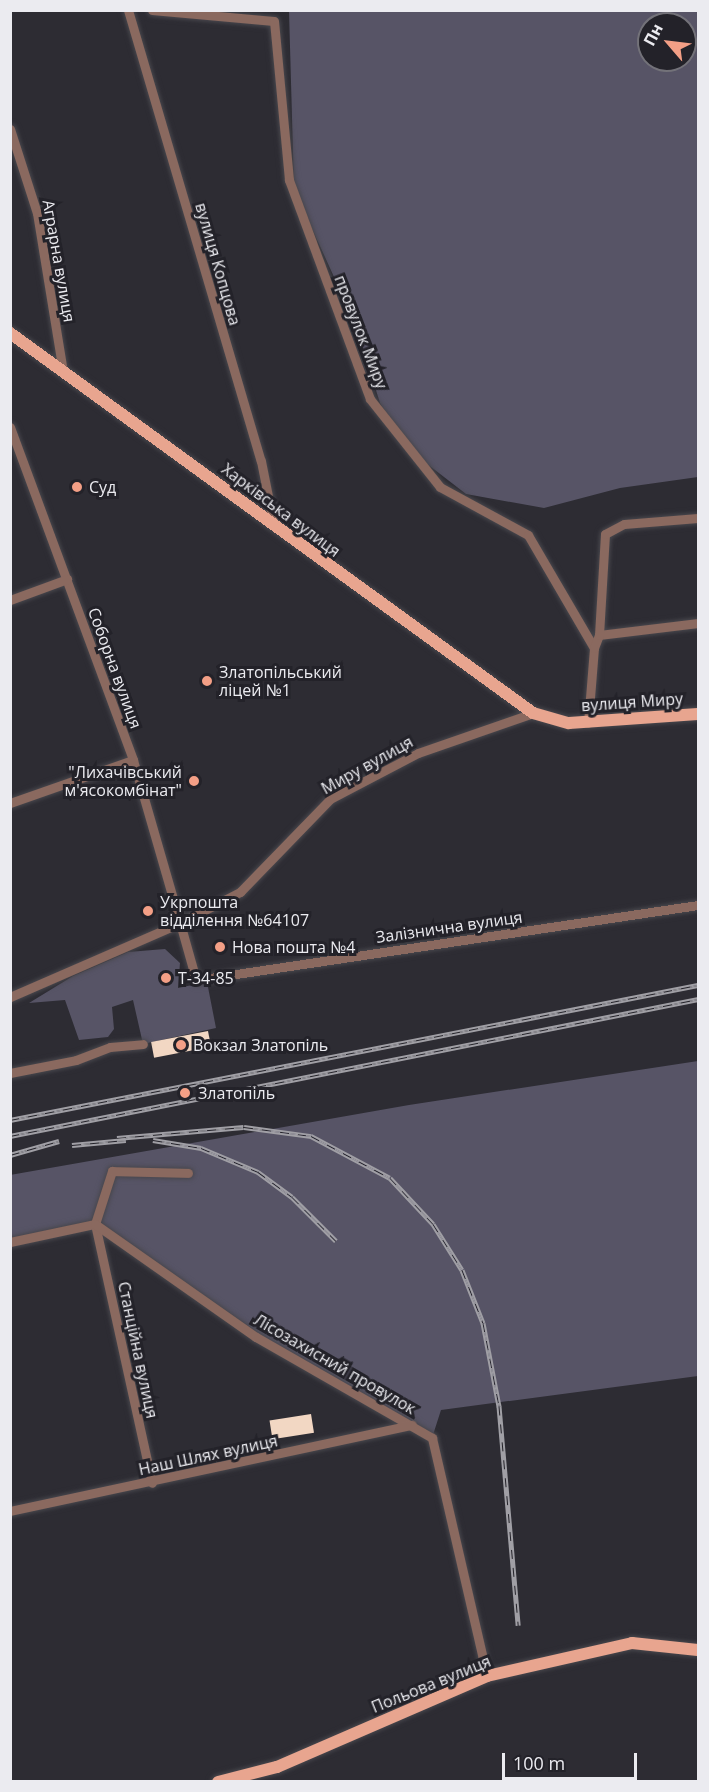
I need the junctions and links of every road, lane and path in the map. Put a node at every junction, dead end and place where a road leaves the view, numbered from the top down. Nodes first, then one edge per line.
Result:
1 (128, 10) edge
2 (152, 10) edge
3 (10, 129) edge
4 (10, 333) edge
5 (62, 366) junction
6 (10, 427) edge
7 (699, 518) edge
8 (274, 528) junction
9 (67, 579) junction
10 (10, 600) edge
11 (699, 623) edge
12 (599, 635) junction
13 (594, 648) junction
14 (533, 713) junction
15 (699, 714) edge
16 (588, 723) junction
17 (133, 760) junction
18 (10, 802) edge
19 (699, 905) edge
20 (180, 923) junction
21 (10, 997) edge
22 (143, 1044) dead end
23 (10, 1074) edge
24 (188, 1173) dead end
25 (95, 1224) junction
26 (10, 1242) edge
27 (412, 1425) junction
28 (152, 1483) junction
29 (10, 1511) edge
30 (699, 1650) edge
31 (487, 1676) junction
32 (218, 1782) edge

1 - 8 street, вулиця Копцова
2 - 13 street, провулок Миру
3 - 5 street, Аграрна вулиця
4 - 5 main road, Харківська вулиця
5 - 8 main road, Харківська вулиця
6 - 9 street, Соборна вулиця
7 - 12 street
8 - 14 main road, Харківська вулиця
9 - 10 street
9 - 17 street, Соборна вулиця
11 - 12 street
12 - 13 street
13 - 16 street
14 - 16 main road, вулиця Миру
14 - 20 street, Миру вулиця
15 - 16 main road, вулиця Миру
17 - 18 street
17 - 20 street, Соборна вулиця
19 - 20 street, Залізнична вулиця
20 - 21 street
22 - 23 street
24 - 25 street
25 - 26 street
25 - 27 street, Лісозахисний провулок
25 - 28 street, Станційна вулиця
27 - 28 street, Наш Шлях вулиця
27 - 31 street, Лісозахисний провулок
28 - 29 street, Наш Шлях вулиця
30 - 31 main road, Польова вулиця
31 - 32 main road, Польова вулиця

